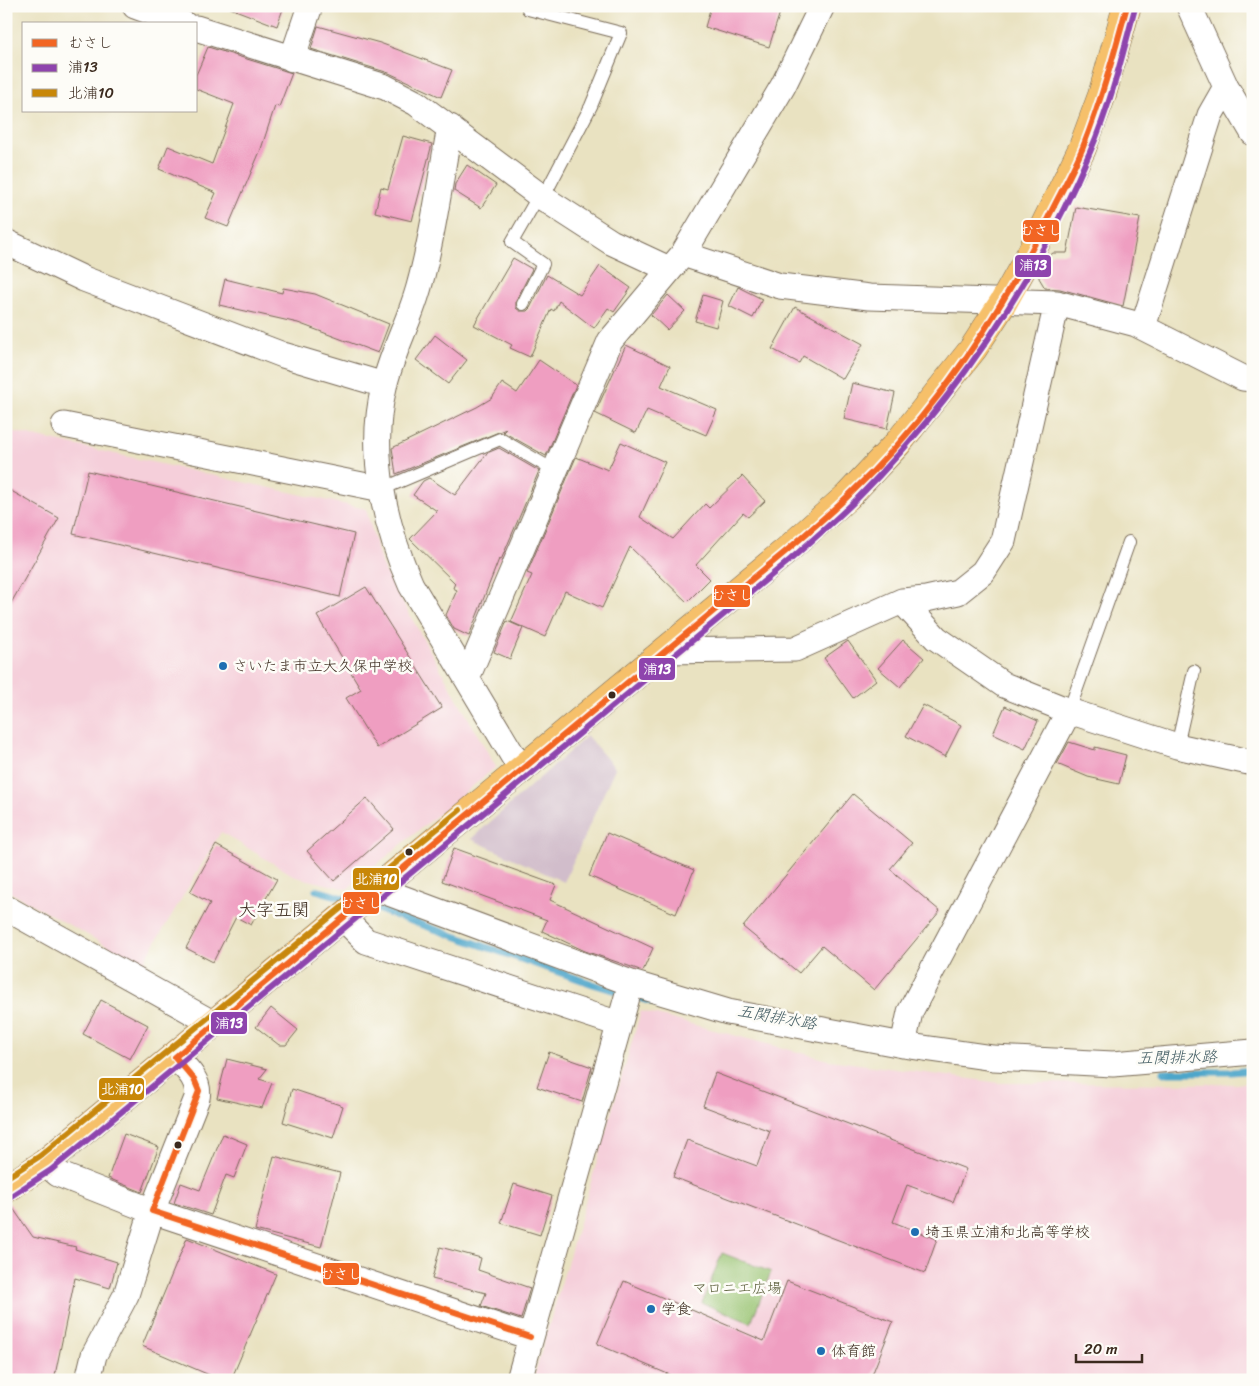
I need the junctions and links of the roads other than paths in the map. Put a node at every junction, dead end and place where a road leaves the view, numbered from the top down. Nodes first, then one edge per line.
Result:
1 (135, 6) edge
2 (310, 6) edge
3 (822, 6) edge
4 (1126, 6) edge
5 (1189, 6) edge
6 (528, 9) dead end
7 (179, 22) edge
8 (198, 29) edge
9 (292, 60) junction
10 (1226, 87) junction
11 (450, 128) junction
12 (1253, 133) edge
13 (541, 196) junction
14 (6, 242) edge
15 (676, 261) junction
16 (1003, 303) junction
17 (1057, 303) junction
18 (523, 304) dead end
19 (1143, 327) junction
20 (1253, 379) edge
21 (384, 385) junction
22 (64, 425) dead end
23 (555, 471) junction
24 (382, 489) junction
25 (1129, 542) dead end
26 (902, 600) junction
27 (666, 651) junction
28 (1194, 671) dead end
29 (467, 678) junction
30 (1069, 711) junction
31 (1177, 746) junction
32 (1253, 762) edge
33 (522, 771) junction
34 (361, 903) junction
35 (6, 908) edge
36 (631, 984) junction
37 (214, 1024) junction
38 (619, 1024) junction
39 (902, 1045) junction
40 (1253, 1052) edge
41 (175, 1057) junction
42 (46, 1163) junction
43 (6, 1189) edge
44 (152, 1211) junction
45 (530, 1337) junction
46 (88, 1380) edge
47 (519, 1380) edge

1 - 7 street
2 - 9 street
3 - 15 street
4 - 16 main road
5 - 10 street
6 - 13 lane
8 - 9 street
9 - 11 street
10 - 12 street
10 - 19 street
11 - 13 street
11 - 21 street
13 - 15 street
13 - 18 lane
14 - 21 street
15 - 16 street
15 - 23 street
16 - 17 street
16 - 27 main road
17 - 19 street
17 - 26 street
19 - 20 street
21 - 24 street
22 - 24 street
23 - 24 lane
23 - 29 street
24 - 29 street
25 - 30 lane
26 - 27 street
26 - 30 street
27 - 33 main road
28 - 31 lane
29 - 33 street
30 - 31 street
30 - 39 street
31 - 32 street
33 - 34 main road
34 - 36 street
34 - 37 main road
34 - 38 street
35 - 37 street
36 - 38 street
36 - 39 street
37 - 41 main road
38 - 45 street
39 - 40 street
41 - 42 main road
41 - 44 street
42 - 43 main road
42 - 44 street
44 - 45 street
44 - 46 street
45 - 47 street

